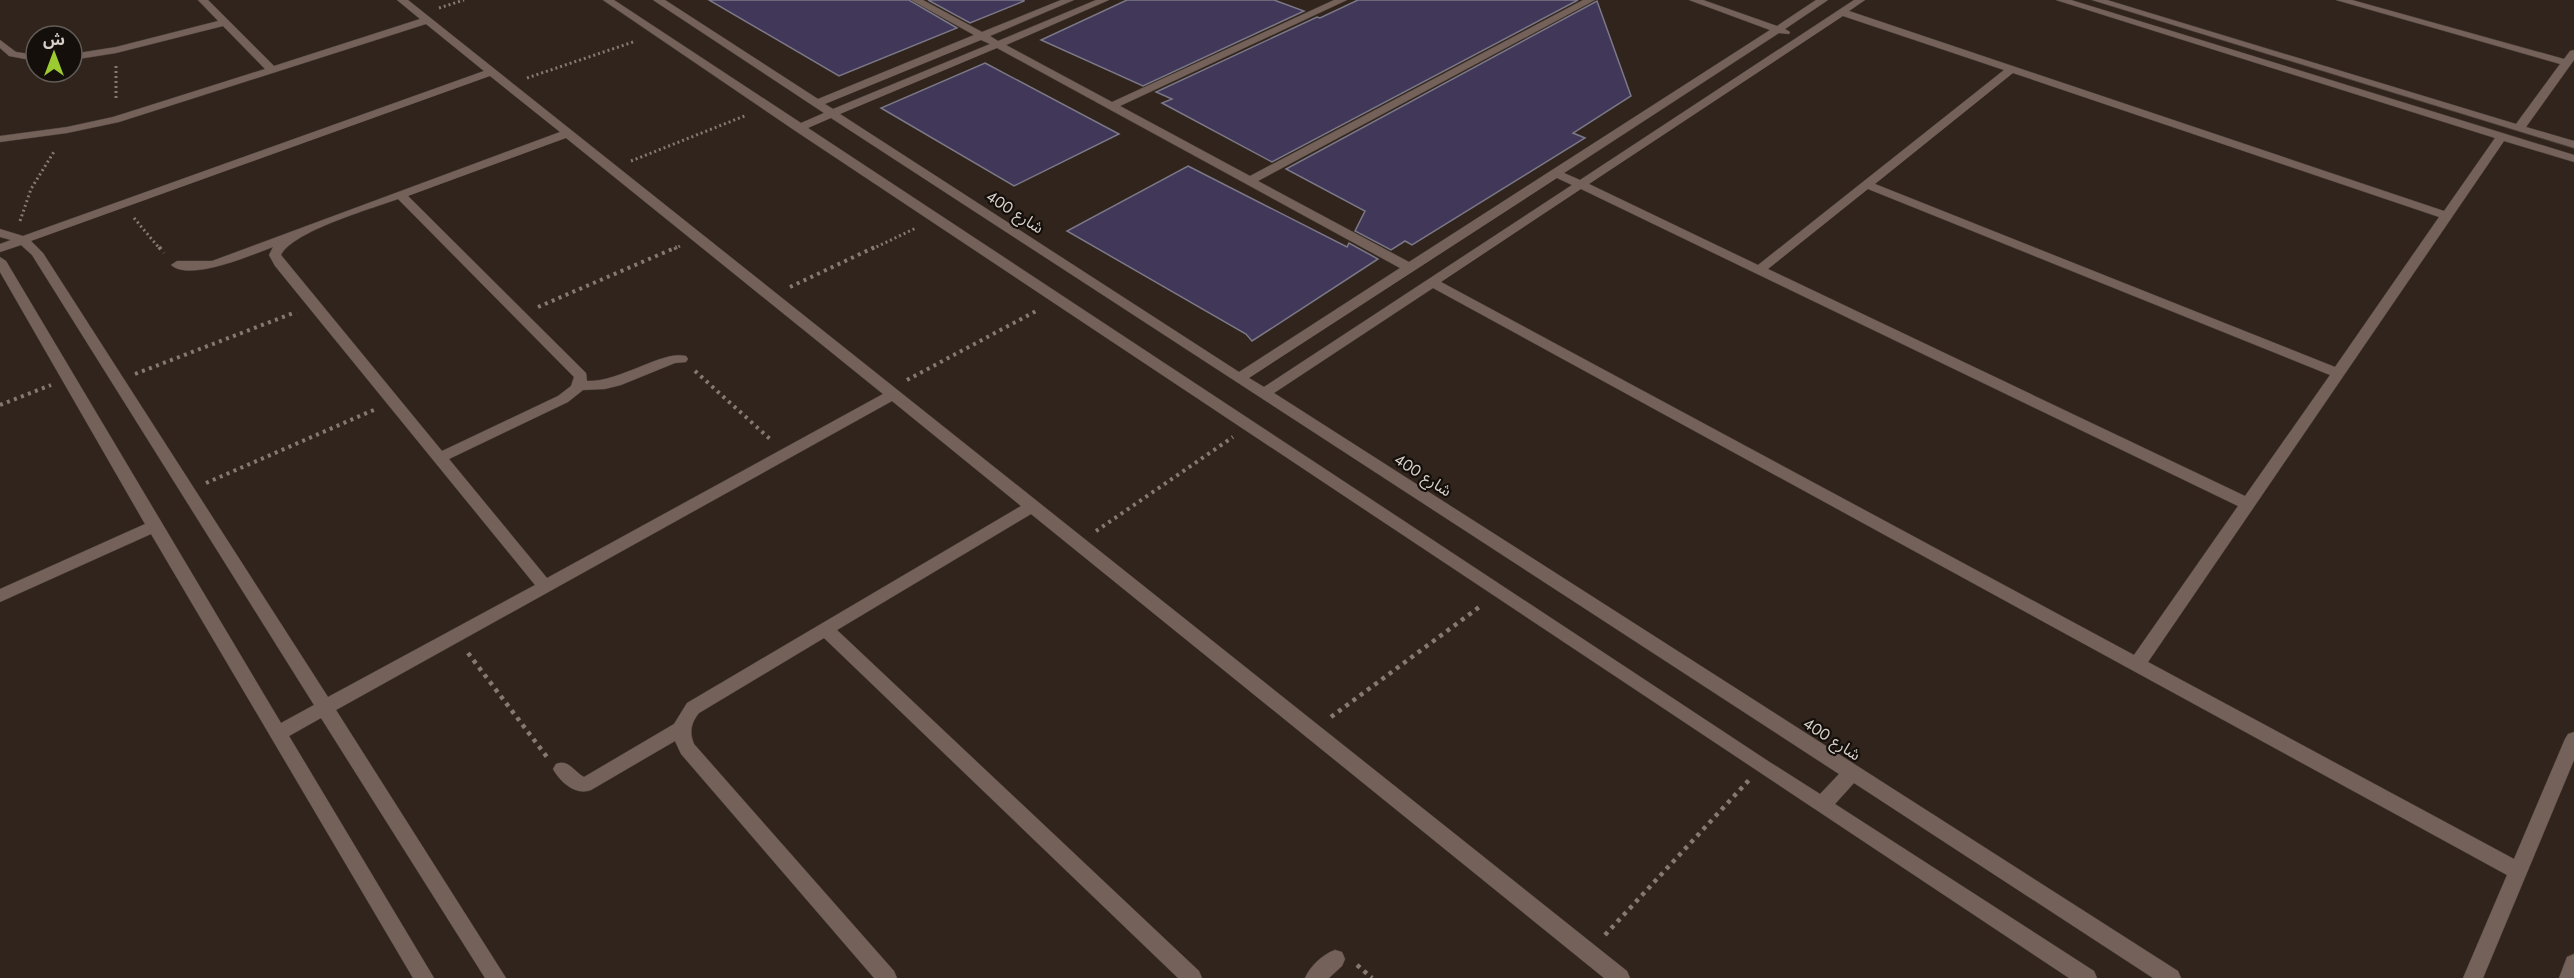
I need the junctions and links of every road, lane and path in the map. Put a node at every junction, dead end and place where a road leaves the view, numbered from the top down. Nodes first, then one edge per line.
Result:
1 (203, 0) edge
2 (402, 0) edge
3 (608, 0) edge
4 (658, 0) edge
5 (916, 0) edge
6 (1069, 0) edge
7 (1104, 0) edge
8 (1342, 0) edge
9 (1590, 0) edge
10 (1694, 0) edge
11 (1823, 0) edge
12 (1860, 0) edge
13 (2061, 0) edge
14 (2097, 0) edge
15 (2341, 0) edge
16 (2367, 3) edge
17 (1842, 12) junction
18 (428, 20) junction
19 (225, 22) junction
20 (1778, 30) junction
21 (657, 33) junction
22 (982, 36) junction
23 (1802, 38) junction
24 (0, 43) edge
25 (998, 44) junction
26 (116, 50) junction
27 (84, 55) edge
28 (24, 56) edge
29 (2571, 58) edge
30 (2012, 69) junction
31 (272, 70) junction
32 (492, 72) junction
33 (508, 85) junction
34 (816, 105) junction
35 (1112, 106) junction
36 (767, 107) junction
37 (831, 114) junction
38 (115, 120) junction
39 (798, 128) junction
40 (2519, 128) junction
41 (67, 130) junction
42 (568, 133) junction
43 (2501, 137) junction
44 (0, 139) edge
45 (2574, 145) edge
46 (2574, 159) edge
47 (613, 169) junction
48 (1557, 173) junction
49 (1250, 181) junction
50 (1580, 184) junction
51 (1866, 184) junction
52 (400, 195) junction
53 (122, 204) junction
54 (2446, 216) junction
55 (936, 219) junction
56 (294, 235) junction
57 (12, 236) edge
58 (699, 238) junction
59 (0, 248) edge
60 (0, 261) edge
61 (177, 265) joint
62 (1410, 268) junction
63 (1759, 270) junction
64 (1432, 282) junction
65 (771, 296) junction
66 (1057, 300) junction
67 (313, 305) junction
68 (521, 314) junction
69 (681, 359) joint
70 (2338, 373) junction
71 (68, 378) junction
72 (1239, 378) junction
73 (118, 381) junction
74 (580, 385) junction
75 (891, 392) junction
76 (1263, 394) junction
77 (393, 401) junction
78 (0, 405) edge
79 (1248, 426) junction
80 (786, 454) junction
81 (440, 458) junction
82 (188, 491) junction
83 (2248, 504) junction
84 (1033, 506) junction
85 (154, 526) junction
86 (1078, 543) junction
87 (545, 586) junction
88 (1499, 592) junction
89 (0, 596) edge
90 (825, 629) junction
91 (455, 636) junction
92 (2137, 664) junction
93 (325, 707) junction
94 (681, 729) junction
95 (1312, 731) junction
96 (278, 733) junction
97 (2574, 739) edge
98 (547, 757) dead end
99 (1761, 766) junction
100 (562, 768) dead end
101 (1852, 773) junction
102 (1822, 805) junction
103 (2518, 871) junction
104 (1589, 953) junction
105 (1335, 959) dead end
106 (2574, 964) edge
107 (2169, 977) edge
108 (424, 978) edge
109 (496, 978) edge
110 (887, 978) edge
111 (1192, 978) edge
112 (1315, 978) edge
113 (1620, 978) edge
114 (2087, 978) edge
115 (2473, 978) edge
116 (2569, 978) edge

1 - 19 street
2 - 18 street
3 - 21 street
4 - 34 street, شارع 400
5 - 22 street
6 - 22 street
7 - 25 street
8 - 35 street
9 - 49 street
10 - 20 street
11 - 20 street
12 - 17 street
13 - 43 street
14 - 40 street
15 - 16 street
16 - 29 street
17 - 23 street
17 - 30 street
18 - 31 street
18 - 32 street
19 - 26 street
19 - 31 street
20 - 23 street
20 - 48 street
21 - 33 path
21 - 36 street
22 - 25 street
22 - 34 street
23 - 50 street
24 - 28 street
25 - 35 street
25 - 37 street
26 - 27 street
26 - 38 path
29 - 40 street
30 - 51 street
30 - 54 street
31 - 38 street
32 - 33 street
32 - 53 street
33 - 42 street
34 - 37 street, شارع 400
35 - 49 street
36 - 39 street
36 - 47 path
37 - 39 street
37 - 72 street, شارع 400
38 - 41 street
39 - 55 street
40 - 45 street
41 - 44 street
41 - 57 path
42 - 47 street
42 - 52 street
43 - 46 street
43 - 54 street
47 - 58 street
48 - 50 street
48 - 62 street
49 - 62 street
50 - 63 street
50 - 64 street
51 - 63 street
51 - 70 street
52 - 56 street
52 - 68 street
53 - 57 street
53 - 61 path
54 - 70 street
55 - 65 path
55 - 66 street
56 - 61 street
56 - 67 street
57 - 59 street
57 - 73 street
58 - 65 street
58 - 68 path
60 - 71 street
62 - 72 street
63 - 83 street
64 - 76 street
64 - 92 street
65 - 75 street
66 - 75 path
66 - 79 street
67 - 73 path
67 - 77 street
68 - 74 street
69 - 74 street
69 - 80 path
70 - 83 street
71 - 78 path
71 - 85 street
72 - 76 street, شارع 400
73 - 82 street
74 - 81 street
75 - 80 street
75 - 84 street
76 - 101 street, شارع 400
77 - 81 street
77 - 82 path
79 - 86 path
79 - 88 street
80 - 87 street
81 - 87 street
82 - 93 street
83 - 92 street
84 - 86 street
84 - 90 street
85 - 89 street
85 - 96 street
86 - 95 street
87 - 91 street
88 - 95 path
88 - 99 street
90 - 94 street
90 - 111 street
91 - 93 street
91 - 98 path
92 - 103 street
93 - 96 street
93 - 109 street
94 - 100 street
94 - 110 street
95 - 104 street
96 - 108 street
97 - 103 street
99 - 102 street
99 - 104 path
101 - 102 street
101 - 107 street, شارع 400
102 - 114 street
103 - 115 street
104 - 113 street
105 - 112 street
106 - 116 street

